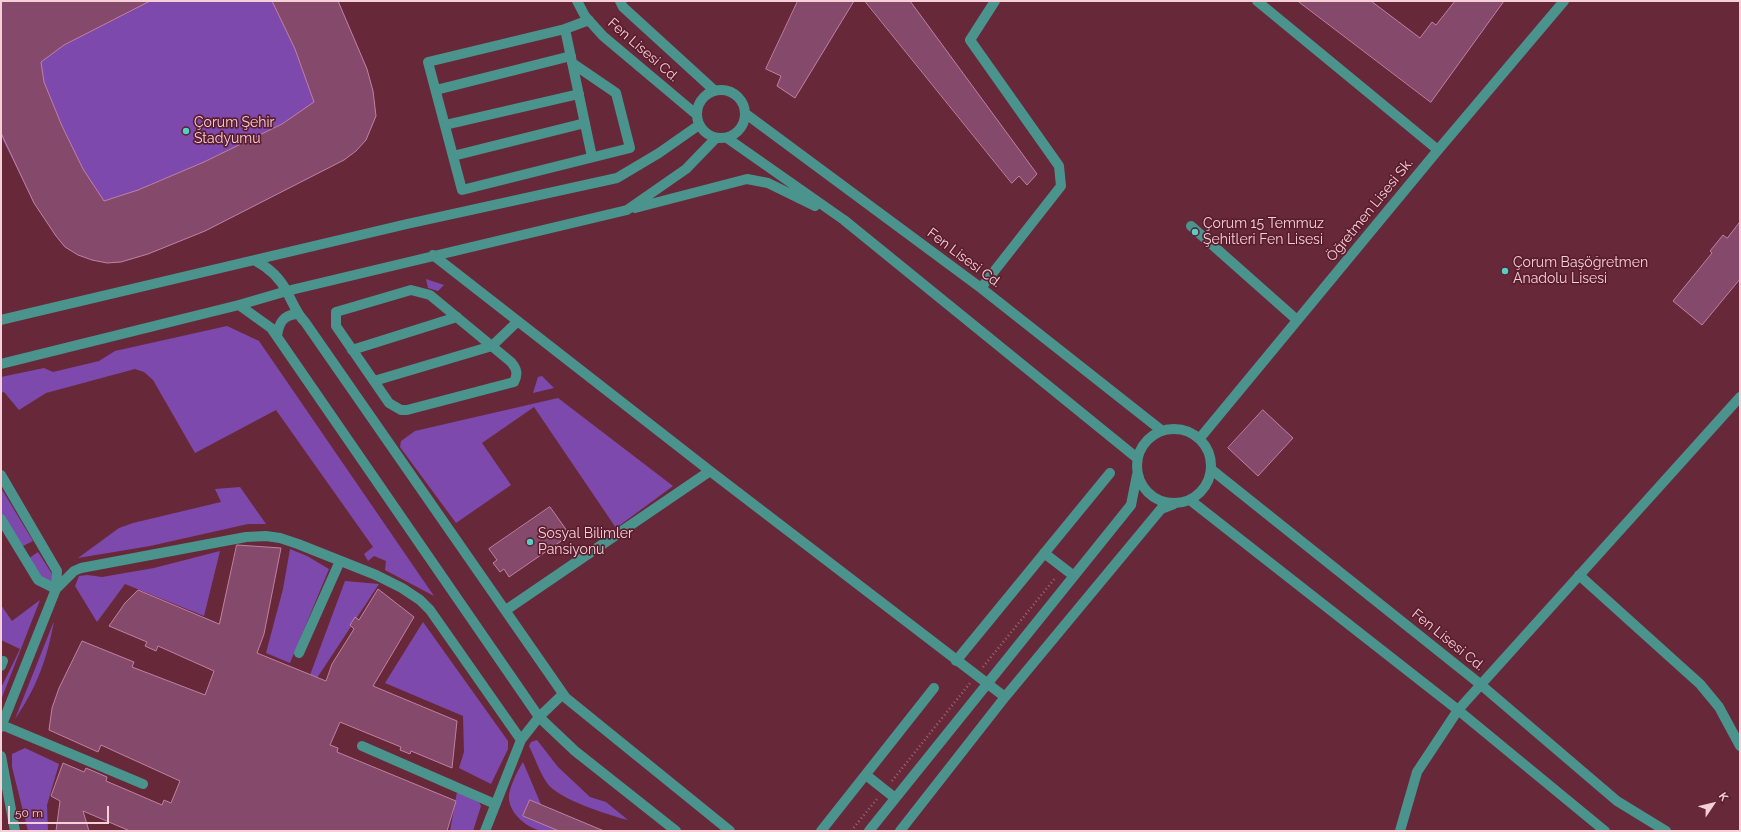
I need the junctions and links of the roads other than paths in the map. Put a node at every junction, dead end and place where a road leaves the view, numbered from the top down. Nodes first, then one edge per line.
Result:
1 (578, 1) edge
2 (620, 1) edge
3 (995, 1) edge
4 (1257, 1) edge
5 (1564, 1) edge
6 (589, 20) junction
7 (565, 29) junction
8 (572, 59) junction
9 (436, 90) junction
10 (715, 91) junction
11 (579, 94) junction
12 (697, 114) junction
13 (746, 114) junction
14 (585, 123) junction
15 (445, 125) junction
16 (699, 125) junction
17 (716, 138) junction
18 (727, 138) junction
19 (1438, 150) junction
20 (453, 156) junction
21 (592, 157) junction
22 (627, 210) junction
23 (844, 220) junction
24 (1191, 226) dead end
25 (433, 255) junction
26 (256, 261) junction
27 (982, 288) junction
28 (287, 291) junction
29 (239, 305) junction
30 (297, 314) junction
31 (458, 318) junction
32 (1, 320) edge
33 (1297, 320) junction
34 (518, 321) junction
35 (277, 336) junction
36 (492, 346) junction
37 (352, 350) junction
38 (1, 364) edge
39 (374, 381) junction
40 (1740, 397) edge
41 (1160, 430) junction
42 (1200, 438) junction
43 (1137, 458) junction
44 (1212, 470) junction
45 (710, 471) junction
46 (1110, 473) dead end
47 (1, 475) edge
48 (1137, 475) junction
49 (1190, 500) junction
50 (1174, 504) junction
51 (1, 519) edge
52 (1044, 553) junction
53 (340, 561) junction
54 (1579, 575) junction
55 (1074, 576) junction
56 (56, 589) junction
57 (506, 610) junction
58 (299, 653) dead end
59 (956, 661) junction
60 (987, 684) junction
61 (1480, 684) junction
62 (934, 688) dead end
63 (563, 694) junction
64 (1004, 697) junction
65 (1458, 710) junction
66 (539, 717) junction
67 (1, 726) edge
68 (521, 740) junction
69 (362, 746) dead end
70 (1740, 746) edge
71 (1, 756) edge
72 (866, 775) junction
73 (144, 784) dead end
74 (895, 798) junction
75 (496, 804) junction
76 (15, 831) edge
77 (485, 831) edge
78 (676, 831) edge
79 (730, 831) edge
80 (821, 831) edge
81 (869, 831) edge
82 (900, 831) edge
83 (1400, 831) edge
84 (1605, 831) edge
85 (1666, 831) edge

1 - 6 street, Fen Lisesi Cd.
2 - 10 street, Fen Lisesi Cd.
3 - 27 street
4 - 19 street
5 - 19 street, Öğretmen Lisesi Sk.
6 - 7 street
6 - 12 street, Fen Lisesi Cd.
7 - 8 street
7 - 9 street
8 - 9 street
8 - 11 street
8 - 21 street
9 - 15 street
10 - 12 street
10 - 13 street
11 - 14 street
11 - 15 street
12 - 16 street
13 - 18 street
13 - 27 street, Fen Lisesi Cd.
14 - 20 street
14 - 21 street
15 - 20 street
16 - 17 street
16 - 26 street
17 - 18 street
17 - 22 street
18 - 23 street
19 - 33 street, Öğretmen Lisesi Sk.
20 - 21 street
22 - 23 street
22 - 25 street
23 - 43 street
24 - 33 street
25 - 28 street
25 - 34 street
26 - 28 street
26 - 32 street
27 - 41 street, Fen Lisesi Cd.
28 - 29 street
28 - 30 street
29 - 35 street
29 - 38 street
30 - 35 street
30 - 57 street
31 - 36 street
31 - 37 street
31 - 37 street
33 - 42 street, Öğretmen Lisesi Sk.
34 - 36 street
34 - 45 street
35 - 66 street
36 - 39 street
36 - 39 street
37 - 39 street
40 - 54 street
41 - 42 street
41 - 43 street
42 - 44 street
43 - 48 street
44 - 49 street
44 - 61 street, Fen Lisesi Cd.
45 - 57 street
45 - 59 street
46 - 52 street
47 - 56 street
48 - 50 street
48 - 55 street
49 - 50 street
49 - 65 street
50 - 64 street
51 - 56 street
52 - 55 street
52 - 59 street
53 - 56 street
53 - 58 street
53 - 68 street
54 - 61 street
54 - 70 street
55 - 60 street
56 - 67 street
57 - 63 street
59 - 60 street
60 - 64 street
60 - 74 street
61 - 65 street
61 - 85 street, Fen Lisesi Cd.
62 - 72 street
63 - 66 street
63 - 79 street
64 - 82 street
65 - 83 street
65 - 84 street
66 - 68 street
66 - 78 street
67 - 73 street
68 - 75 street
69 - 75 street
71 - 76 street
72 - 74 street
72 - 80 street
74 - 81 street
75 - 77 street

